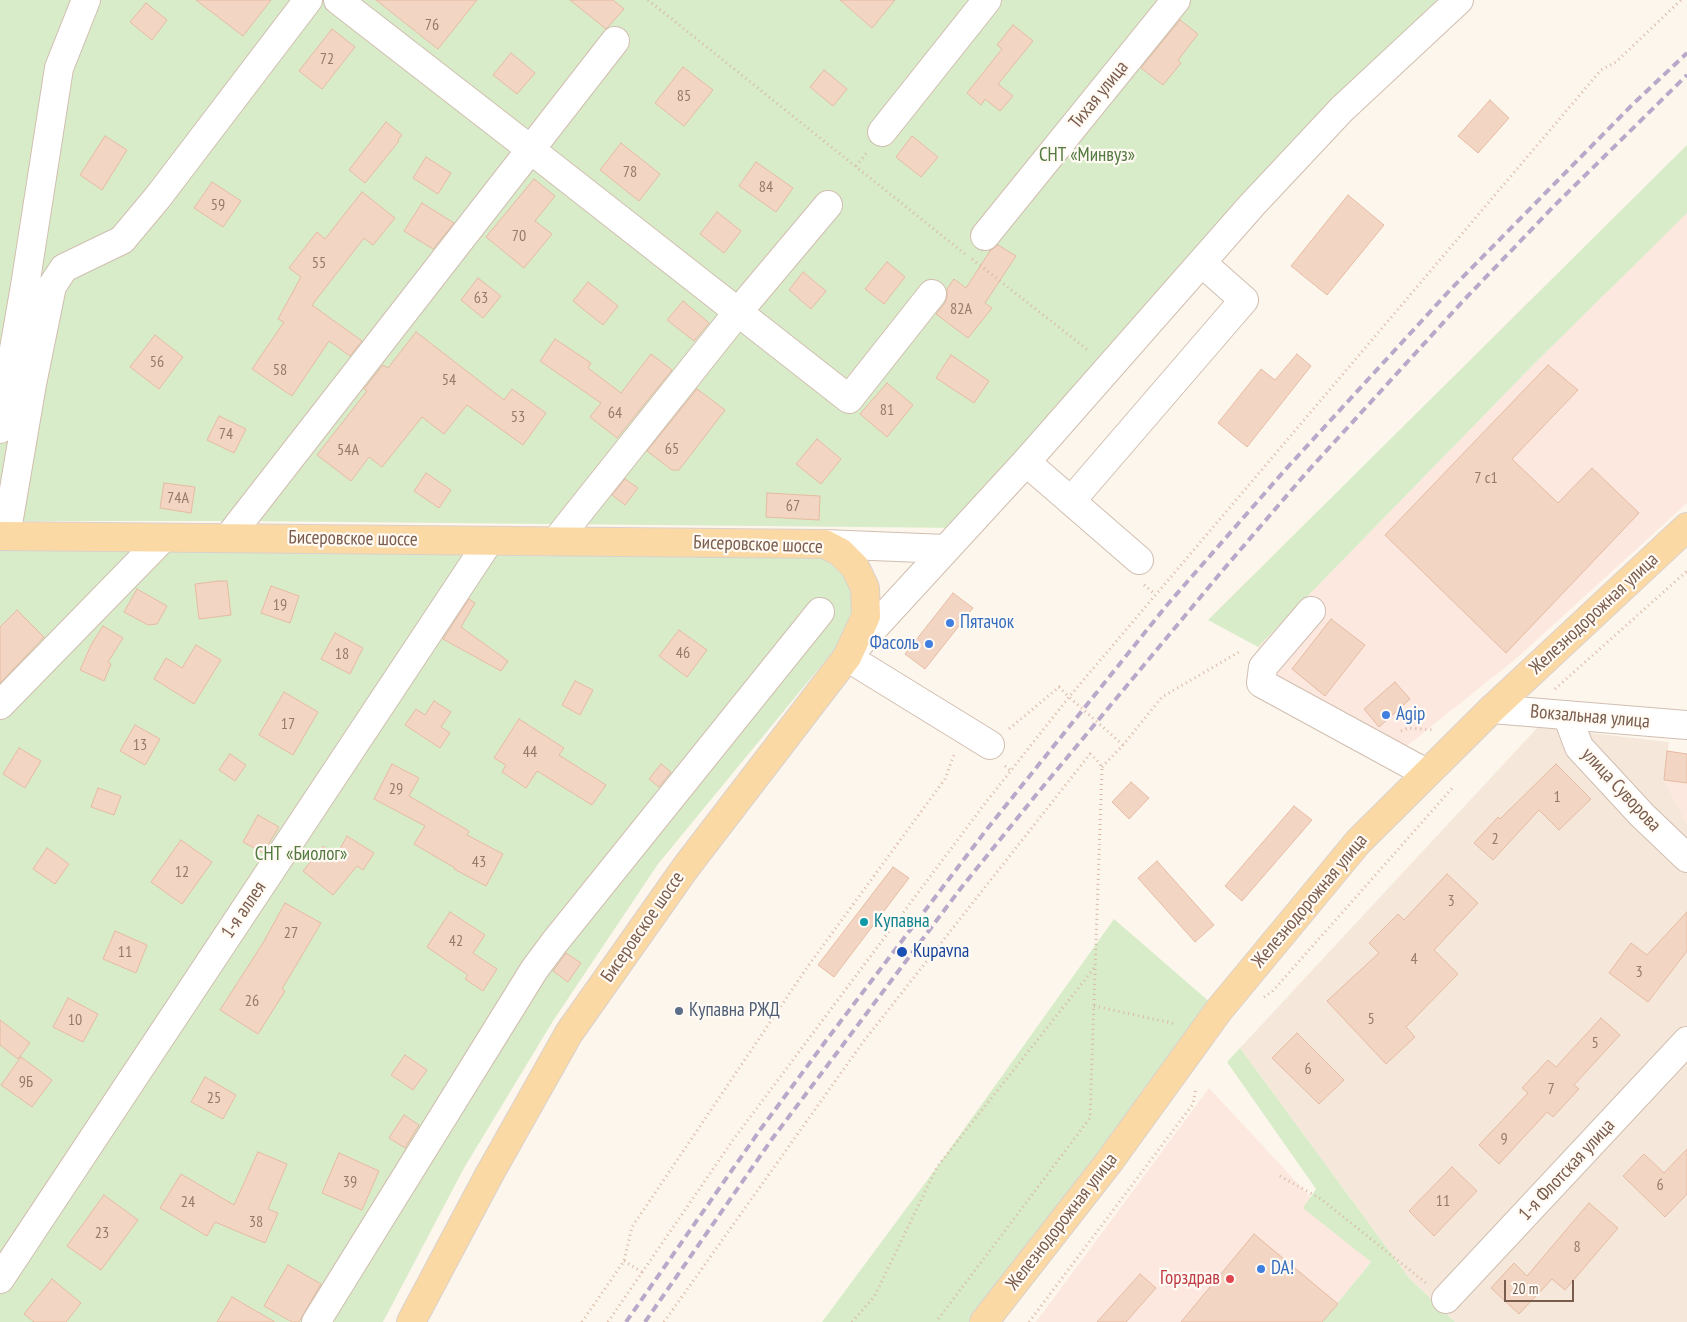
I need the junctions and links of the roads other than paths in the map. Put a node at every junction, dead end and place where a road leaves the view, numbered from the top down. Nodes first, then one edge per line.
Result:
1 (86, 0) edge
2 (308, 0) edge
3 (338, 0) edge
4 (987, 0) edge
5 (1176, 0) edge
6 (1459, 0) edge
7 (615, 41) dead end
8 (882, 132) dead end
9 (530, 149) junction
10 (828, 205) dead end
11 (985, 236) dead end
12 (1202, 263) junction
13 (932, 294) dead end
14 (738, 312) junction
15 (0, 429) edge
16 (1026, 462) junction
17 (1071, 501) junction
18 (1687, 527) edge
19 (3, 536) edge
20 (163, 538) junction
21 (228, 538) junction
22 (489, 541) junction
23 (556, 541) junction
24 (825, 544) junction
25 (945, 549) junction
26 (1140, 560) dead end
27 (1311, 611) dead end
28 (820, 612) dead end
29 (847, 657) junction
30 (0, 705) edge
31 (1492, 709) junction
32 (1567, 715) junction
33 (1687, 725) edge
34 (990, 745) road end
35 (1426, 773) junction
36 (1687, 858) edge
37 (1687, 1041) edge
38 (0, 1279) edge
39 (1446, 1299) road end
40 (316, 1322) edge
41 (411, 1322) edge
42 (984, 1322) edge

1 - 15 street
2 - 19 street
3 - 9 street
4 - 8 street
5 - 11 street, Тихая улица
6 - 12 street
7 - 9 street
9 - 14 street
9 - 21 street
10 - 14 street
12 - 16 street
12 - 17 street
13 - 14 street
14 - 23 street
16 - 17 street
16 - 25 street
17 - 26 street
18 - 31 main road, Железнодорожная улица
19 - 20 main road, Бисеровское шоссе
20 - 21 main road, Бисеровское шоссе
20 - 30 street
21 - 22 main road, Бисеровское шоссе
22 - 23 main road, Бисеровское шоссе
22 - 38 street, 1-я аллея
23 - 24 main road, Бисеровское шоссе
24 - 25 street
24 - 29 main road, Бисеровское шоссе
25 - 29 street
27 - 35 street
28 - 40 street
29 - 34 street
29 - 41 main road, Бисеровское шоссе
31 - 32 street, Вокзальная улица
31 - 35 main road, Железнодорожная улица
32 - 33 street, Вокзальная улица
32 - 36 street, улица Суворова
35 - 42 main road, Железнодорожная улица
37 - 39 street, 1-я Флотская улица

